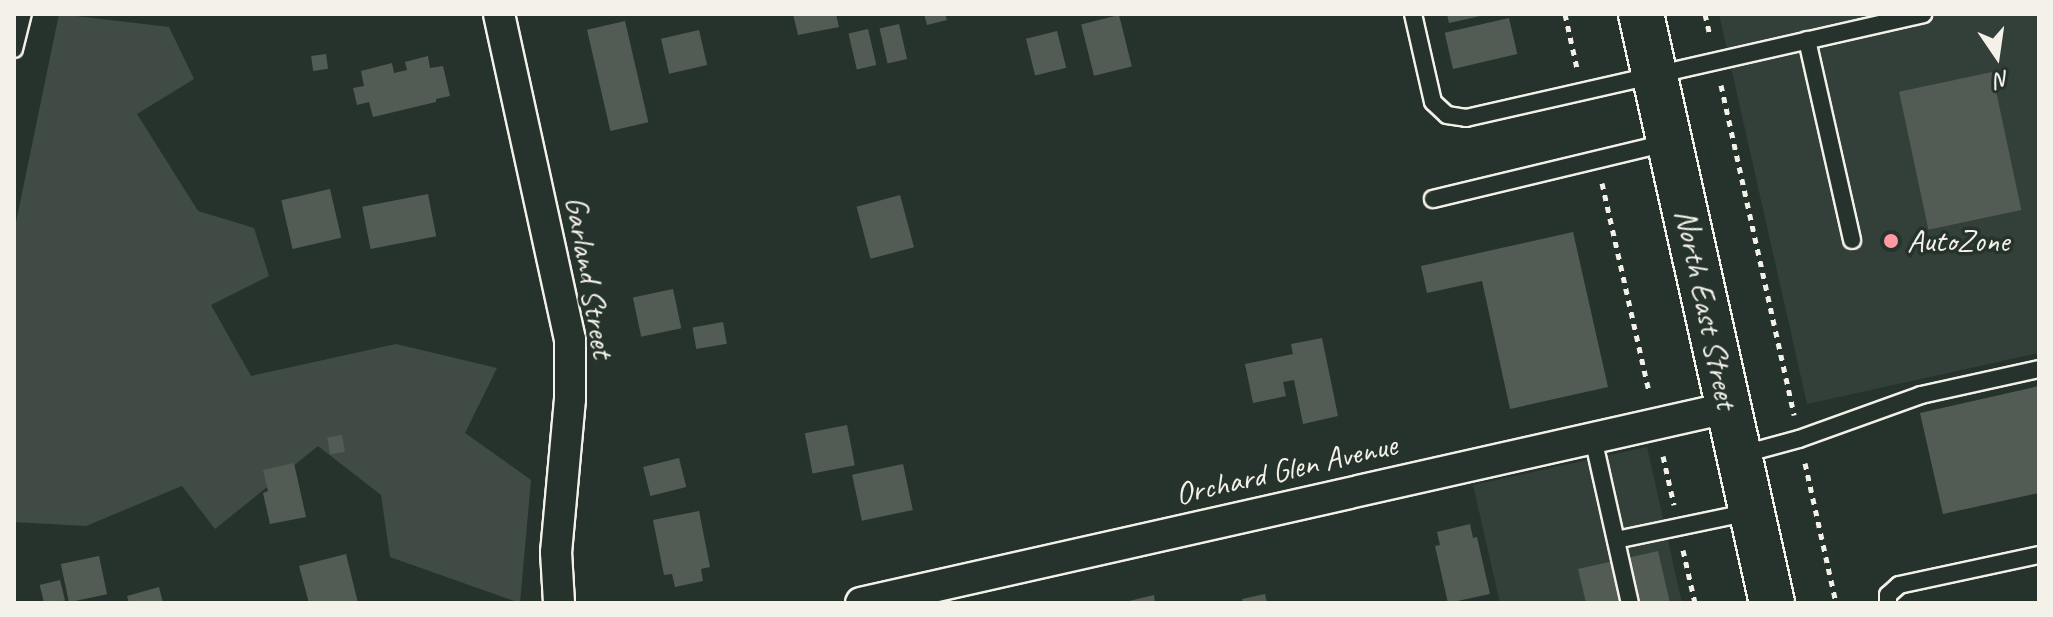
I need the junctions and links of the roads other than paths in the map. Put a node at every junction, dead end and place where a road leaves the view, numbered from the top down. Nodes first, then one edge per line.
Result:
1 (23, 14) edge
2 (499, 14) edge
3 (1413, 14) edge
4 (1641, 14) edge
5 (1923, 14) edge
6 (1807, 40) junction
7 (14, 49) edge
8 (1654, 74) junction
9 (1669, 142) junction
10 (1433, 199) dead end
11 (1852, 240) dead end
12 (2039, 369) edge
13 (1727, 408) junction
14 (1593, 438) junction
15 (1738, 455) junction
16 (1751, 512) junction
17 (1616, 540) junction
18 (2039, 555) edge
19 (559, 603) edge
20 (861, 603) edge
21 (1630, 603) edge
22 (1772, 603) edge
23 (1888, 603) edge

1 - 7 lane
2 - 19 street, Garland Street
3 - 8 lane
4 - 8 main road, North East Street
5 - 6 lane
6 - 8 lane
6 - 11 lane
8 - 9 main road, North East Street
9 - 10 lane
9 - 13 main road, North East Street
12 - 15 lane
13 - 14 street, Orchard Glen Avenue
13 - 15 main road, North East Street
14 - 17 lane
14 - 20 street, Orchard Glen Avenue
15 - 16 main road, North East Street
16 - 17 lane
16 - 22 main road, North East Street
17 - 21 lane
18 - 23 lane

